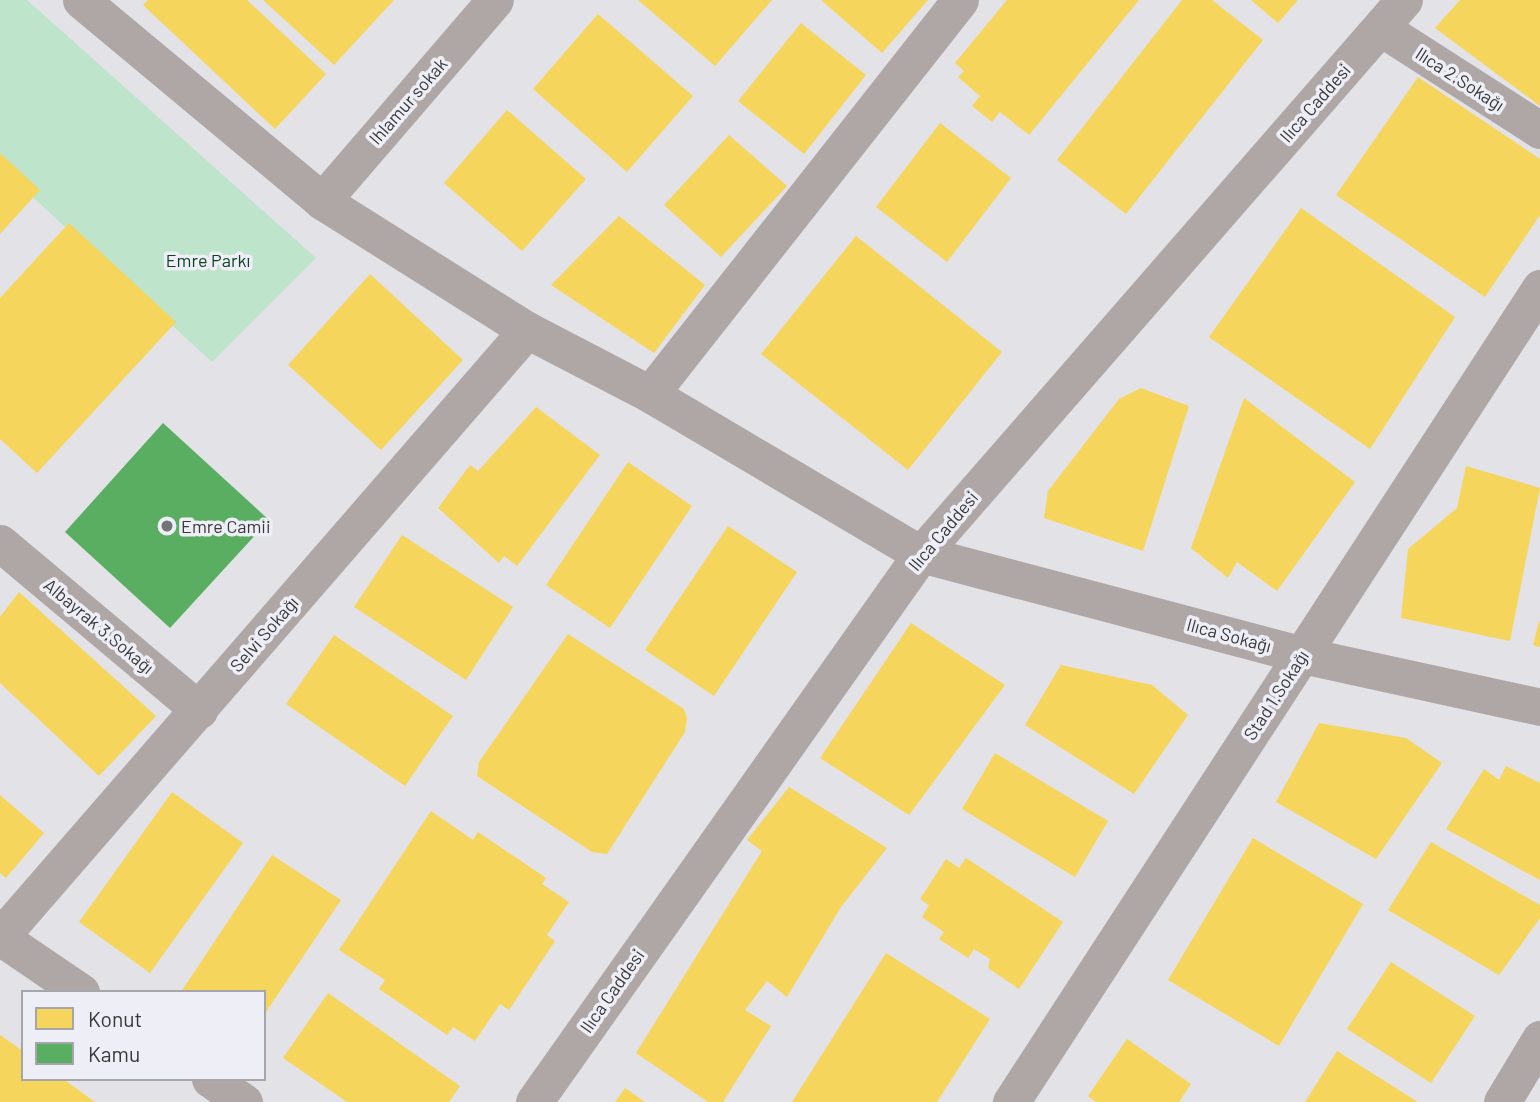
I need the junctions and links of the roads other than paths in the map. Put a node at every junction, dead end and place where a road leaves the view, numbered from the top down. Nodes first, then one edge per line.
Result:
1 (81, 0) edge
2 (495, 0) edge
3 (960, 0) edge
4 (1404, 0) edge
5 (1381, 28) junction
6 (1540, 130) edge
7 (322, 201) junction
8 (1540, 288) edge
9 (527, 330) junction
10 (650, 394) junction
11 (0, 543) edge
12 (921, 554) junction
13 (1302, 655) junction
14 (1540, 708) edge
15 (199, 710) junction
16 (0, 937) edge
17 (78, 990) edge
18 (1540, 1040) edge
19 (213, 1081) edge
20 (244, 1102) edge
21 (534, 1102) edge
22 (1011, 1102) edge
23 (1503, 1102) edge

1 - 7 street, Ilıca Sokağı
2 - 7 street, Ihlamur sokak
3 - 10 street
4 - 5 street, Ilıca Caddesi
5 - 6 street, Ilıca 2.Sokağı
5 - 12 street, Ilıca Caddesi
7 - 9 street, Ilıca Sokağı
8 - 13 street, Stad 1.Sokağı
9 - 10 street, Ilıca Sokağı
9 - 15 street, Selvi Sokağı
10 - 12 street, Ilıca Sokağı
11 - 15 street, Albayrak 3.Sokağı
12 - 13 street, Ilıca Sokağı
12 - 21 street, Ilıca Caddesi
13 - 14 street, Ilıca Sokağı
13 - 22 street, Stad 1.Sokağı
15 - 16 street, Selvi Sokağı
16 - 17 street
18 - 23 street
19 - 20 street

